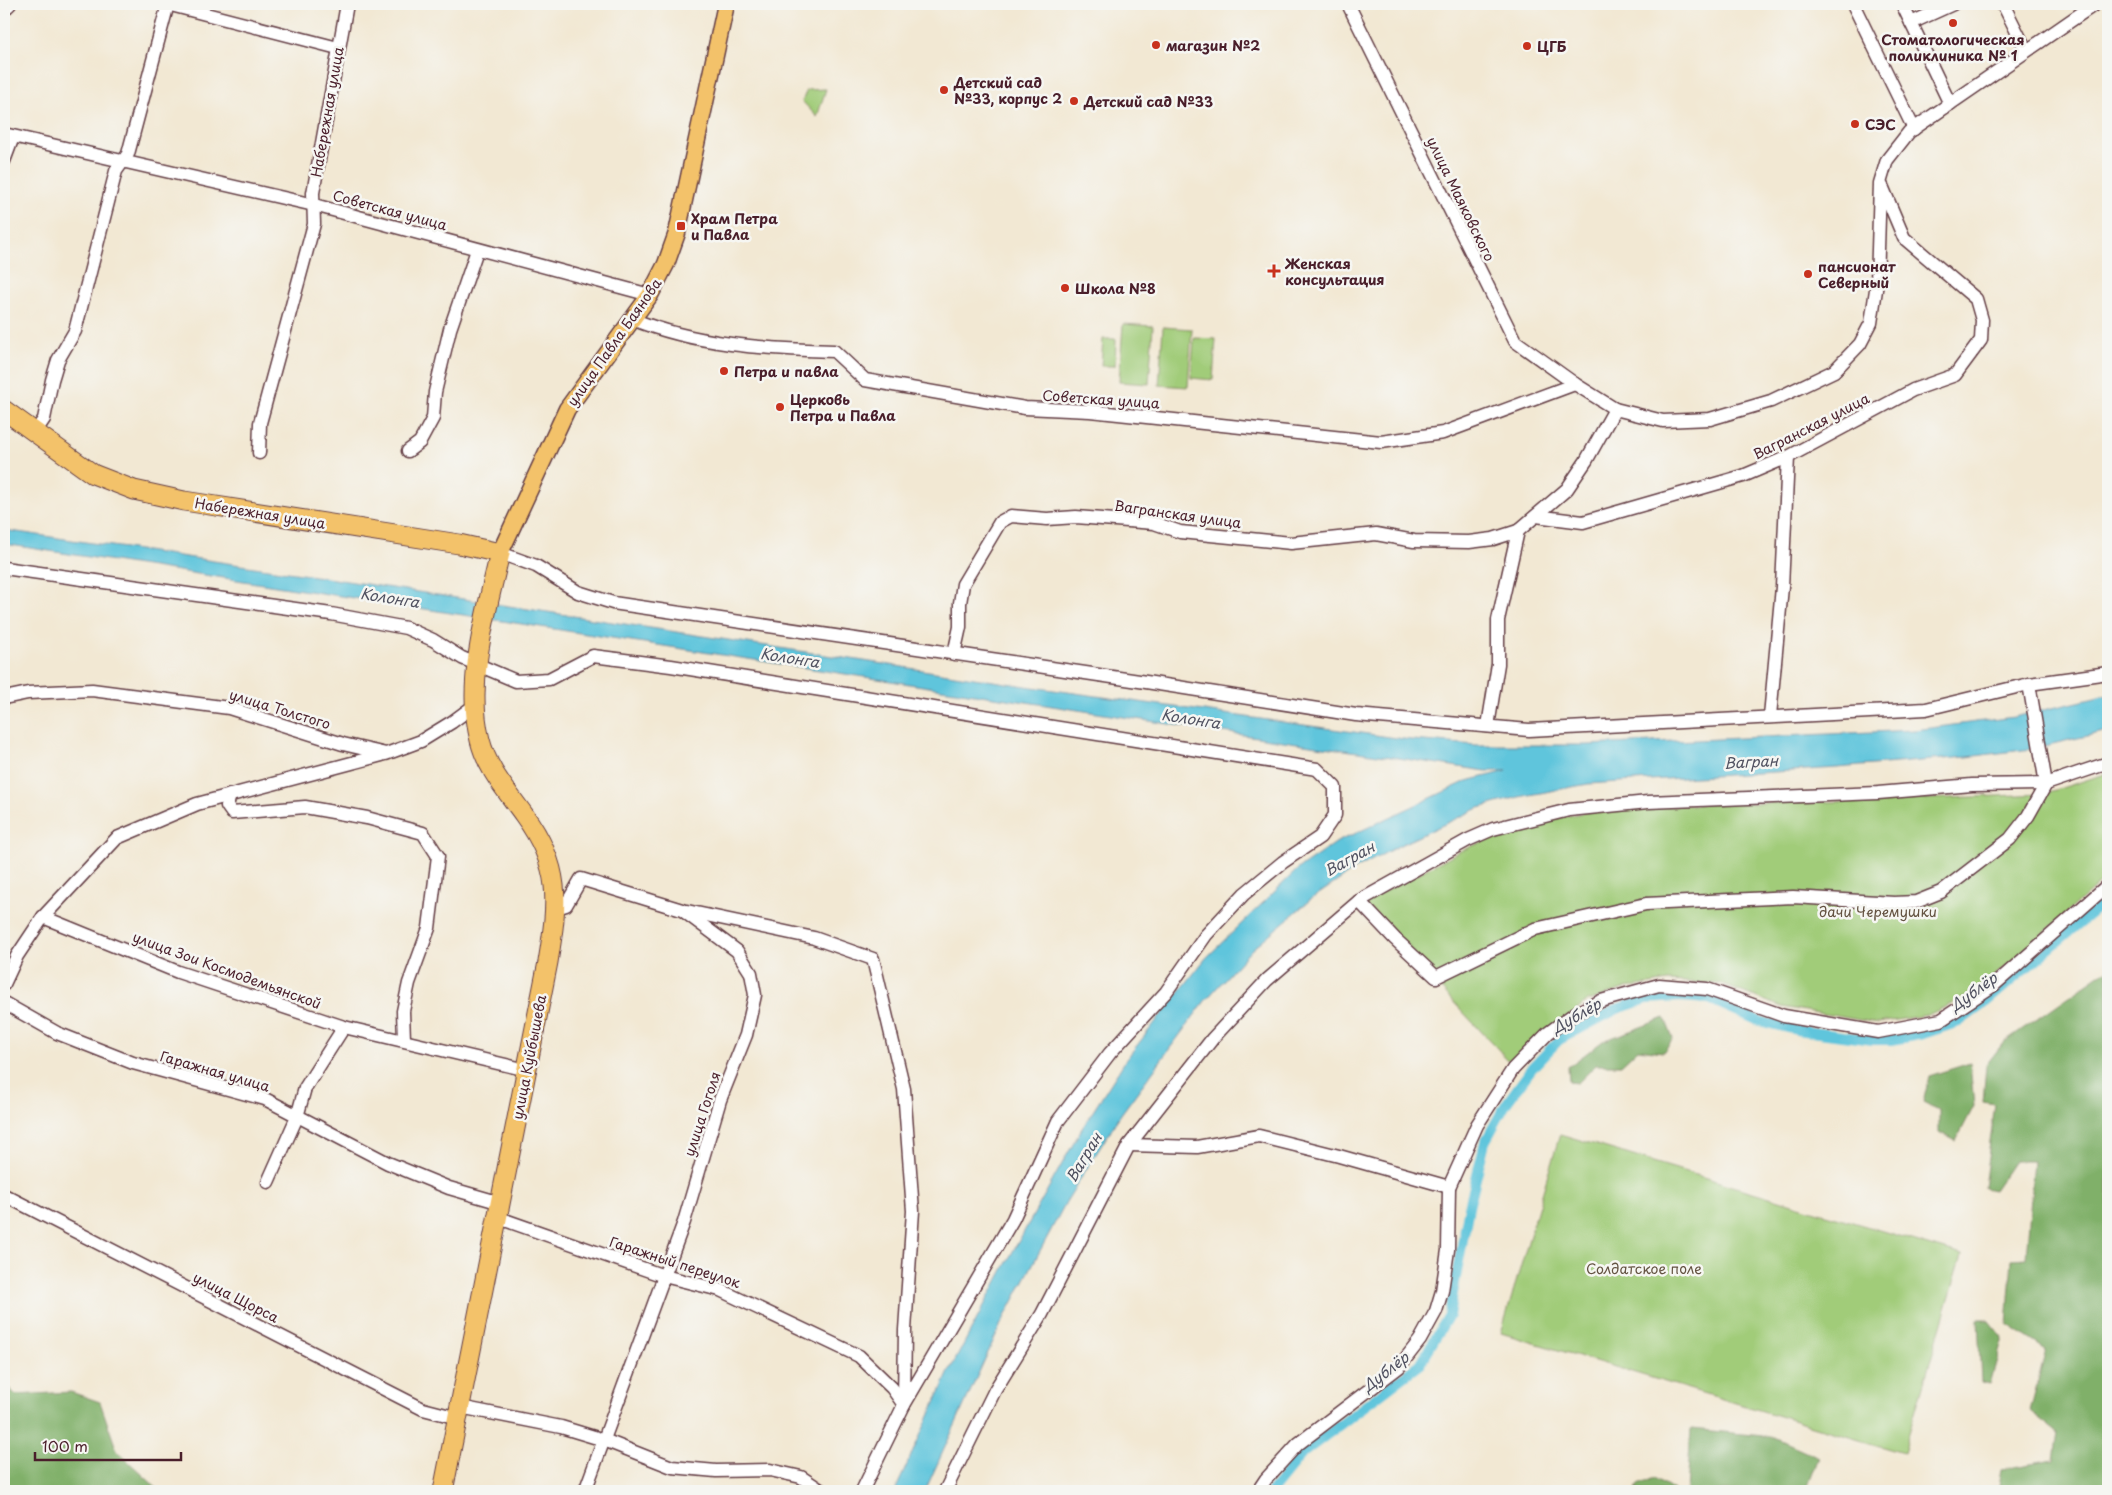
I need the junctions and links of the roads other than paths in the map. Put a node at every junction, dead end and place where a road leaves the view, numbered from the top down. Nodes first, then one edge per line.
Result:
1 (10, 4) edge
2 (167, 4) edge
3 (347, 4) edge
4 (726, 4) edge
5 (1348, 4) edge
6 (1853, 4) edge
7 (1902, 4) edge
8 (1953, 4) edge
9 (2003, 4) edge
10 (2095, 4) edge
11 (4, 10) edge
12 (1911, 23) junction
13 (338, 48) junction
14 (2026, 50) junction
15 (1950, 104) junction
16 (1914, 128) junction
17 (8, 135) edge
18 (4, 161) edge
19 (123, 162) junction
20 (1880, 183) junction
21 (314, 205) junction
22 (477, 250) junction
23 (650, 295) junction
24 (632, 319) junction
25 (1575, 384) junction
26 (1615, 409) junction
27 (4, 410) edge
28 (34, 434) junction
29 (408, 451) dead end
30 (259, 453) dead end
31 (1788, 457) junction
32 (1536, 516) junction
33 (1518, 531) junction
34 (500, 553) junction
35 (4, 568) edge
36 (954, 654) junction
37 (477, 664) junction
38 (2108, 673) edge
39 (2030, 690) junction
40 (4, 698) edge
41 (474, 705) junction
42 (1770, 716) junction
43 (1488, 726) junction
44 (386, 754) junction
45 (2108, 763) edge
46 (2046, 781) junction
47 (230, 795) junction
48 (2108, 885) edge
49 (1359, 900) junction
50 (556, 908) junction
51 (682, 910) junction
52 (43, 917) junction
53 (4, 984) edge
54 (4, 1003) edge
55 (344, 1027) junction
56 (404, 1040) junction
57 (526, 1070) junction
58 (297, 1116) junction
59 (1129, 1145) junction
60 (268, 1182) dead end
61 (1449, 1187) junction
62 (4, 1195) edge
63 (500, 1210) junction
64 (664, 1276) junction
65 (904, 1405) junction
66 (459, 1413) junction
67 (604, 1440) junction
68 (443, 1491) edge
69 (585, 1491) edge
70 (822, 1491) edge
71 (862, 1491) edge
72 (945, 1491) edge
73 (1258, 1491) edge

1 - 11 street
2 - 13 street
2 - 19 street
3 - 13 street, Набережная улица
4 - 23 main road, улица Павла Баянова
5 - 25 street, улица Маяковского
6 - 16 street
7 - 12 street
8 - 12 street
9 - 14 street
10 - 14 street, улица Маяковского
12 - 15 street
13 - 21 street, Набережная улица
14 - 15 street, улица Маяковского
15 - 16 street, улица Маяковского
16 - 20 street, улица Маяковского
17 - 18 street
17 - 19 street, Советская улица
19 - 21 street, Советская улица
19 - 28 street
20 - 26 street, улица Маяковского
20 - 31 street, Вагранская улица
21 - 22 street, Советская улица
21 - 30 street, Набережная улица
22 - 23 street, Советская улица
22 - 29 street
23 - 24 main road, улица Павла Баянова
24 - 25 street, Советская улица
24 - 34 main road, улица Павла Баянова
25 - 26 street, улица Маяковского
26 - 32 street
27 - 28 highway, Набережная улица
28 - 34 highway, Набережная улица
31 - 32 street, Вагранская улица
31 - 42 street
32 - 33 street
33 - 36 street, Вагранская улица
33 - 43 street
34 - 36 street
34 - 37 highway, улица Куйбышева
35 - 37 street
36 - 43 street
37 - 41 highway, улица Куйбышева
37 - 65 street
38 - 39 street
39 - 42 street
39 - 46 street
40 - 44 street, улица Толстого
41 - 44 street
41 - 50 highway, улица Куйбышева
42 - 43 street
44 - 47 street
45 - 46 street
46 - 49 street
46 - 49 street
47 - 52 street
47 - 56 street
48 - 61 street
49 - 59 street
50 - 51 street, улица Гоголя
50 - 57 highway, улица Куйбышева
51 - 64 street, улица Гоголя
51 - 65 street
52 - 53 street
52 - 55 street, улица Зои Космодемьянской
54 - 58 street, Гаражная улица
55 - 56 street, улица Зои Космодемьянской
55 - 58 street
56 - 57 street, улица Зои Космодемьянской
57 - 63 highway, улица Куйбышева
58 - 60 street
58 - 63 street, Гаражная улица
59 - 61 street
59 - 72 street
61 - 73 street
62 - 66 street, улица Щорса
63 - 64 street, Гаражный переулок
63 - 66 highway, улица Куйбышева
64 - 65 street, Гаражный переулок
64 - 67 street, улица Гоголя
65 - 71 street
66 - 67 street, улица Щорса
66 - 68 highway, улица Куйбышева
67 - 69 street, улица Гоголя
67 - 70 street, улица Щорса

